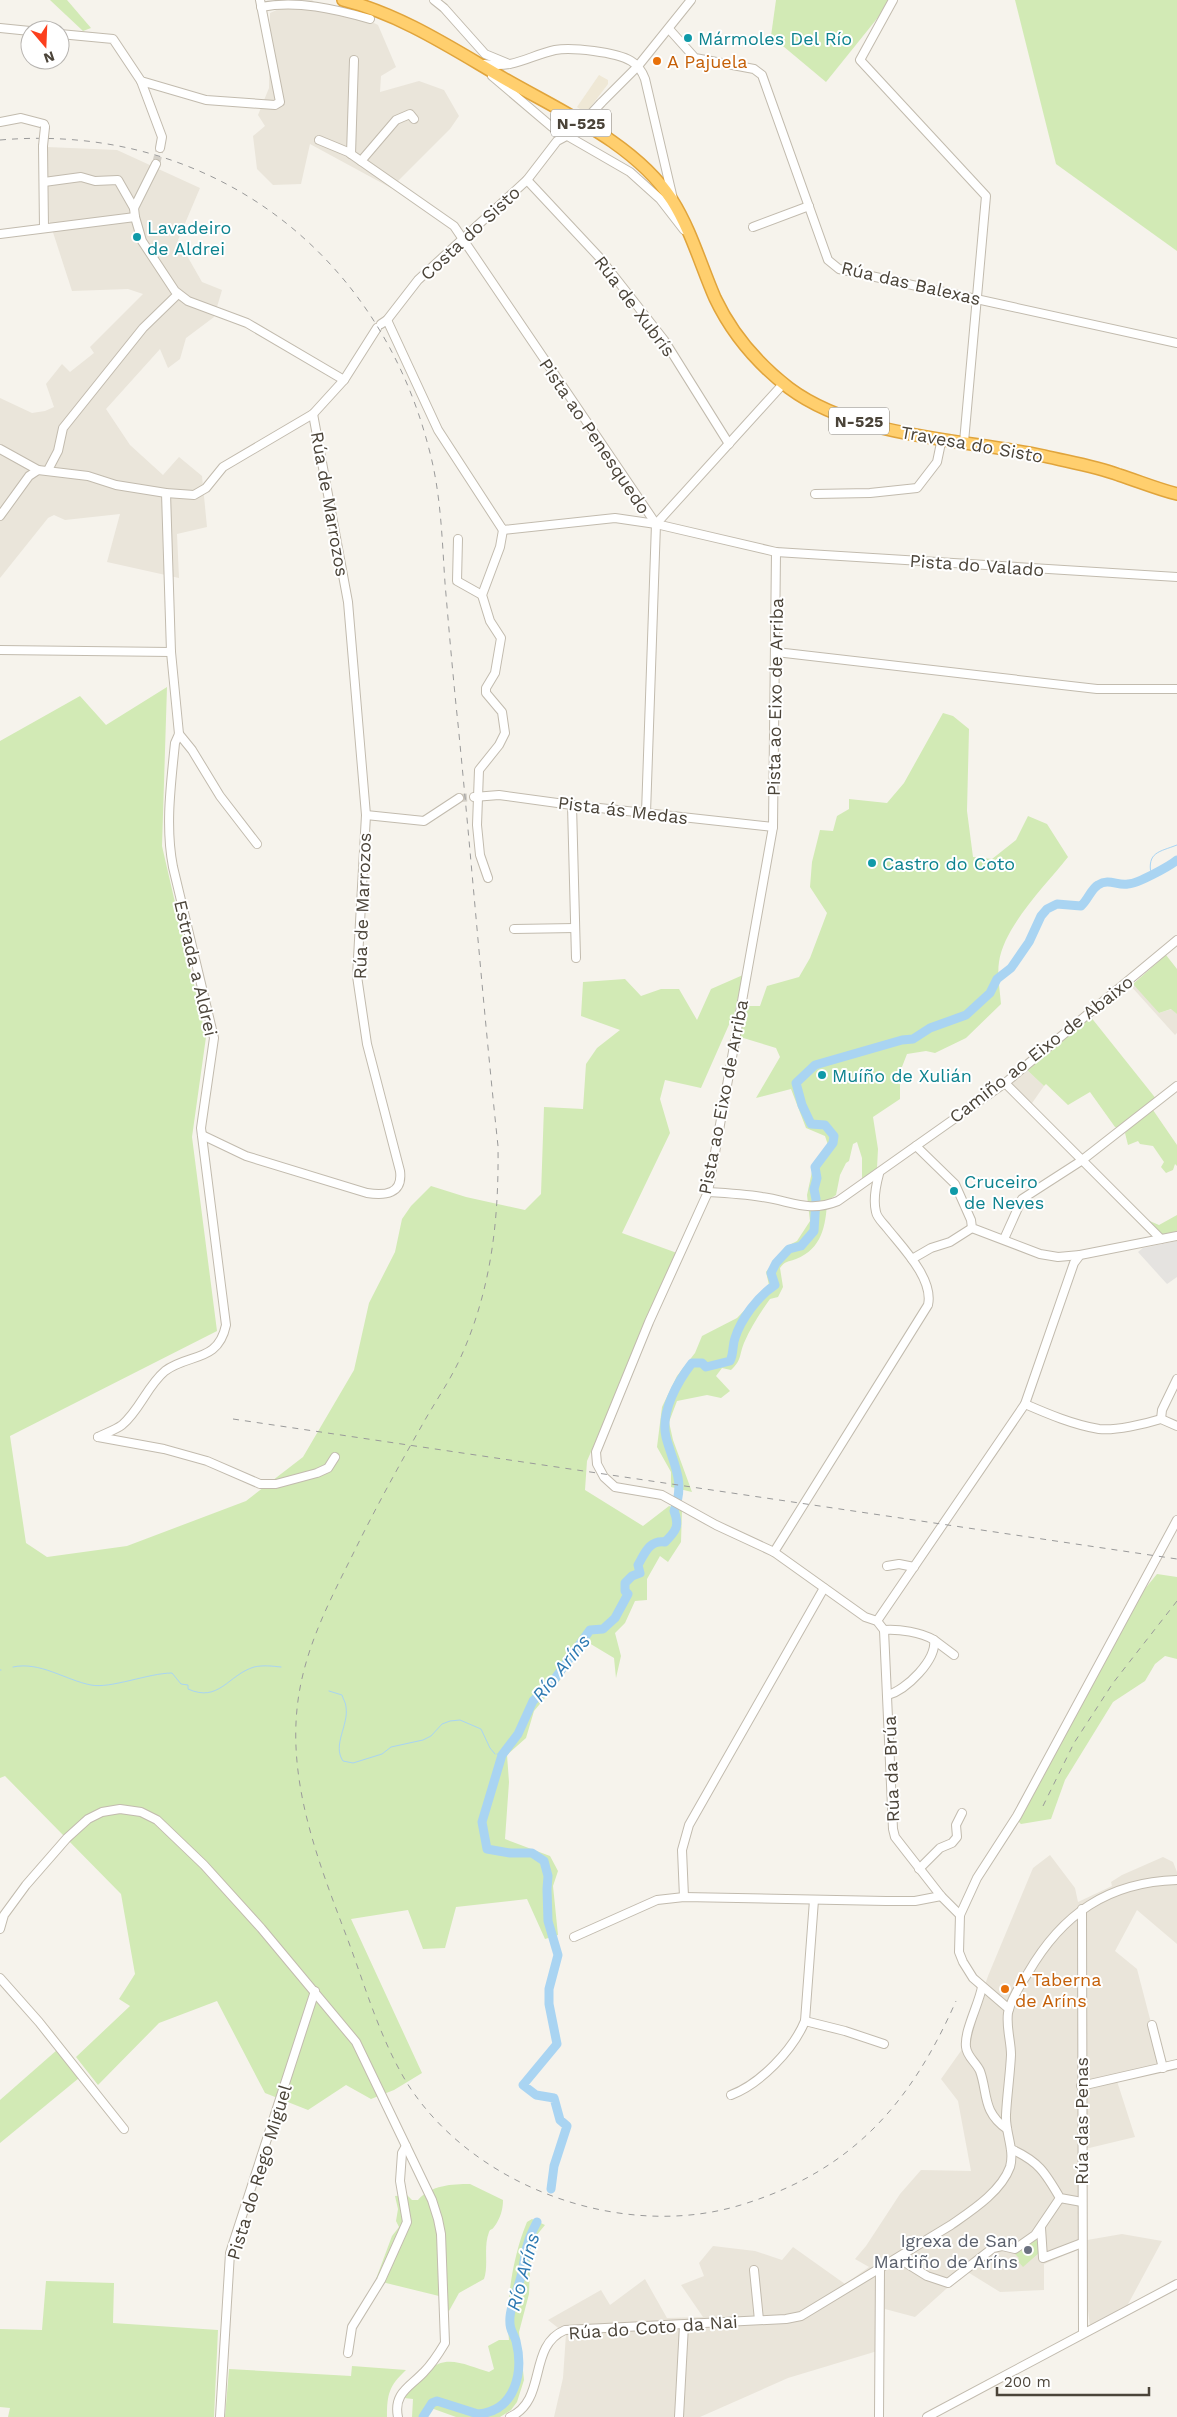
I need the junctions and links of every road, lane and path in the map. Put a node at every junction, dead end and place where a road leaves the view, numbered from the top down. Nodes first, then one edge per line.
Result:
1 (343, 0) edge
2 (364, 0) edge
3 (434, 0) edge
4 (691, 0) edge
5 (893, 0) edge
6 (260, 3) edge
7 (442, 4) edge
8 (370, 19) dead end
9 (0, 28) edge
10 (669, 29) junction
11 (20, 30) edge
12 (70, 35) edge
13 (448, 46) junction
14 (354, 60) dead end
15 (475, 62) junction
16 (514, 65) junction
17 (638, 66) junction
18 (140, 81) junction
19 (414, 119) dead end
20 (0, 122) edge
21 (552, 127) junction
22 (568, 137) junction
23 (320, 140) dead end
24 (553, 146) junction
25 (160, 148) tunnel mouth
26 (351, 154) junction
27 (361, 161) junction
28 (156, 164) tunnel mouth
29 (527, 180) junction
30 (44, 182) junction
31 (673, 201) junction
32 (809, 206) junction
33 (134, 208) junction
34 (135, 217) junction
35 (753, 227) dead end
36 (44, 228) junction
37 (0, 234) edge
38 (464, 238) junction
39 (691, 238) junction
40 (178, 294) junction
41 (977, 299) junction
42 (381, 324) junction
43 (1177, 343) edge
44 (344, 380) junction
45 (784, 384) junction
46 (313, 414) junction
47 (942, 438) junction
48 (964, 442) junction
49 (729, 444) junction
50 (0, 449) edge
51 (38, 470) junction
52 (48, 470) junction
53 (1116, 474) junction
54 (1177, 487) edge
55 (166, 493) junction
56 (815, 494) dead end
57 (1177, 494) edge
58 (0, 516) edge
59 (656, 524) junction
60 (503, 530) junction
61 (458, 539) dead end
62 (776, 552) junction
63 (1177, 577) edge
64 (482, 595) junction
65 (0, 650) edge
66 (171, 652) junction
67 (776, 652) junction
68 (1177, 689) edge
69 (179, 734) junction
70 (476, 796) junction
71 (459, 798) tunnel mouth
72 (572, 805) junction
73 (646, 813) junction
74 (366, 815) junction
75 (772, 827) junction
76 (257, 844) dead end
77 (488, 878) dead end
78 (575, 928) junction
79 (514, 929) dead end
80 (1177, 940) edge
81 (576, 958) dead end
82 (1005, 1083) junction
83 (1177, 1086) edge
84 (202, 1135) junction
85 (916, 1146) junction
86 (1082, 1161) junction
87 (879, 1174) junction
88 (708, 1192) junction
89 (972, 1228) junction
90 (1177, 1236) edge
91 (1004, 1239) junction
92 (1161, 1239) junction
93 (1080, 1256) junction
94 (912, 1259) junction
95 (1177, 1379) edge
96 (1025, 1404) junction
97 (1161, 1419) junction
98 (1177, 1426) edge
99 (335, 1457) dead end
100 (1177, 1520) edge
101 (774, 1552) junction
102 (888, 1566) dead end
103 (914, 1567) junction
104 (824, 1588) junction
105 (877, 1622) junction
106 (884, 1630) junction
107 (934, 1640) junction
108 (954, 1655) dead end
109 (888, 1695) junction
110 (962, 1813) dead end
111 (919, 1869) junction
112 (1177, 1880) edge
113 (940, 1896) junction
114 (684, 1897) junction
115 (814, 1900) junction
116 (1082, 1909) junction
117 (960, 1915) junction
118 (0, 1929) edge
119 (574, 1937) dead end
120 (0, 1978) edge
121 (982, 1987) junction
122 (315, 1991) junction
123 (1010, 2008) junction
124 (805, 2021) junction
125 (1152, 2026) dead end
126 (884, 2044) dead end
127 (1177, 2064) edge
128 (1163, 2068) junction
129 (1081, 2086) junction
130 (731, 2095) dead end
131 (124, 2129) dead end
132 (1007, 2129) junction
133 (406, 2146) junction
134 (1010, 2149) junction
135 (1060, 2198) junction
136 (1082, 2202) junction
137 (1041, 2228) junction
138 (1082, 2242) junction
139 (898, 2258) junction
140 (880, 2269) junction
141 (754, 2270) dead end
142 (1177, 2284) edge
143 (759, 2320) junction
144 (684, 2325) junction
145 (1083, 2334) junction
146 (348, 2353) dead end
147 (220, 2417) edge
148 (398, 2417) edge
149 (510, 2417) edge
150 (679, 2417) edge
151 (879, 2417) edge
152 (926, 2417) edge

1 - 13 highway, Travesa do Sisto / N-525
2 - 13 highway, Travesa do Sisto / N-525
3 - 7 street
4 - 10 street, Costa do Sisto
5 - 41 street
6 - 8 street
6 - 18 street
7 - 16 street
9 - 11 street
10 - 17 street, Costa do Sisto
10 - 32 street, Rúa das Balexas
12 - 18 street
13 - 15 highway, Travesa do Sisto / N-525
14 - 26 street
15 - 16 street, Travesa do Sisto
15 - 21 street
15 - 31 highway, Travesa do Sisto / N-525
16 - 17 street, Travesa do Sisto
17 - 22 street, Costa do Sisto, bridge
17 - 31 street, Travesa do Sisto
18 - 25 street
19 - 27 street
20 - 30 street, bridge
21 - 22 street
21 - 24 street
22 - 24 street, Costa do Sisto
22 - 39 street
23 - 26 street, Pista ao Penesquedo
24 - 29 street, Costa do Sisto
26 - 27 street, Pista ao Penesquedo
27 - 38 street, Pista ao Penesquedo
28 - 33 street
29 - 38 street, Costa do Sisto
29 - 49 street, Rúa de Xubrís
30 - 33 street
30 - 36 street
31 - 39 highway, Travesa do Sisto / N-525
32 - 35 street
32 - 41 street, Rúa das Balexas
33 - 34 street
34 - 36 street
34 - 40 street
36 - 37 street
38 - 42 street, Costa do Sisto
38 - 59 street, Pista ao Penesquedo
39 - 45 highway, Travesa do Sisto / N-525
40 - 44 street
40 - 52 street
41 - 43 street, Rúa das Balexas
41 - 48 street
42 - 44 street, Costa do Sisto
42 - 60 street
44 - 46 street, Costa do Sisto
45 - 47 highway, Travesa do Sisto / N-525
45 - 49 street, Pista ao Penesquedo
46 - 55 street, Costa do Sisto
46 - 74 street, Rúa de Marrozos
47 - 48 highway, Travesa do Sisto / N-525
47 - 56 street
48 - 53 highway, Travesa do Sisto / N-525
49 - 59 street, Pista ao Penesquedo
50 - 51 street
51 - 52 street, Costa do Sisto
51 - 58 street
52 - 55 street, Costa do Sisto
53 - 54 highway, Travesa do Sisto / N-525
53 - 57 highway, Travesa do Sisto / N-525
55 - 66 street, Estrada a Aldrei
59 - 60 street, Pista do Valado
59 - 62 street, Pista do Valado
59 - 73 street
60 - 64 street
61 - 64 street
62 - 63 street, Pista do Valado
62 - 67 street, Pista ao Eixo de Arriba
64 - 70 street
65 - 66 street
66 - 69 street, Estrada a Aldrei
67 - 68 street
67 - 75 street, Pista ao Eixo de Arriba
69 - 76 street
69 - 84 street, Estrada a Aldrei
70 - 72 street, Pista ás Medas
70 - 77 street
71 - 74 street
72 - 73 street, Pista ás Medas
72 - 78 street
73 - 75 street, Pista ás Medas
74 - 84 street, Rúa de Marrozos
75 - 88 street, Pista ao Eixo de Arriba
78 - 79 street
78 - 81 street
80 - 82 street, Camiño ao Eixo de Abaixo
82 - 85 street, Camiño ao Eixo de Abaixo
82 - 86 street
83 - 86 street
84 - 99 street, Estrada a Aldrei
85 - 87 street, Camiño ao Eixo de Abaixo
85 - 89 street
86 - 91 street
86 - 92 street
87 - 88 street, Camiño ao Eixo de Abaixo
87 - 94 street
88 - 101 street, Pista ao Eixo de Arriba
89 - 91 street
89 - 94 street
90 - 92 street
91 - 93 street
92 - 93 street
93 - 96 street
94 - 101 street
95 - 97 street
96 - 97 street
96 - 103 street
97 - 98 street
100 - 117 street
101 - 104 street, Pista ao Eixo de Arriba
102 - 103 street
103 - 105 street
104 - 105 street, Pista ao Eixo de Arriba
104 - 114 street
105 - 106 street, Pista ao Eixo de Arriba
106 - 107 street
106 - 109 street, Rúa da Brúa
107 - 108 street
107 - 109 street
109 - 111 street, Rúa da Brúa
110 - 111 street
111 - 113 street, Rúa da Brúa
112 - 116 street
113 - 115 street
113 - 117 street, Rúa da Brúa
114 - 115 street
114 - 119 street
115 - 124 street
116 - 123 street
116 - 129 street, Rúa das Penas
117 - 121 street
118 - 122 street
120 - 131 street
121 - 123 street
121 - 132 street
122 - 133 street
122 - 147 street, Pista do Rego Miguel
123 - 132 street, Rúa do Coto da Nai
124 - 126 street
124 - 130 street
125 - 128 street
127 - 128 street
128 - 129 street
129 - 136 street, Rúa das Penas
132 - 134 street, Rúa do Coto da Nai
133 - 146 street
133 - 148 street
134 - 135 street
134 - 139 street, Rúa do Coto da Nai
135 - 136 street
135 - 137 street
136 - 138 street, Rúa das Penas
137 - 138 street
137 - 139 street
138 - 145 street, Rúa das Penas
139 - 140 street, Rúa do Coto da Nai
140 - 143 street, Rúa do Coto da Nai
140 - 151 street
141 - 143 street, Rúa do Coto da Nai
142 - 145 street
143 - 144 street, Rúa do Coto da Nai
144 - 149 street, Rúa do Coto da Nai
144 - 150 street
145 - 152 street

